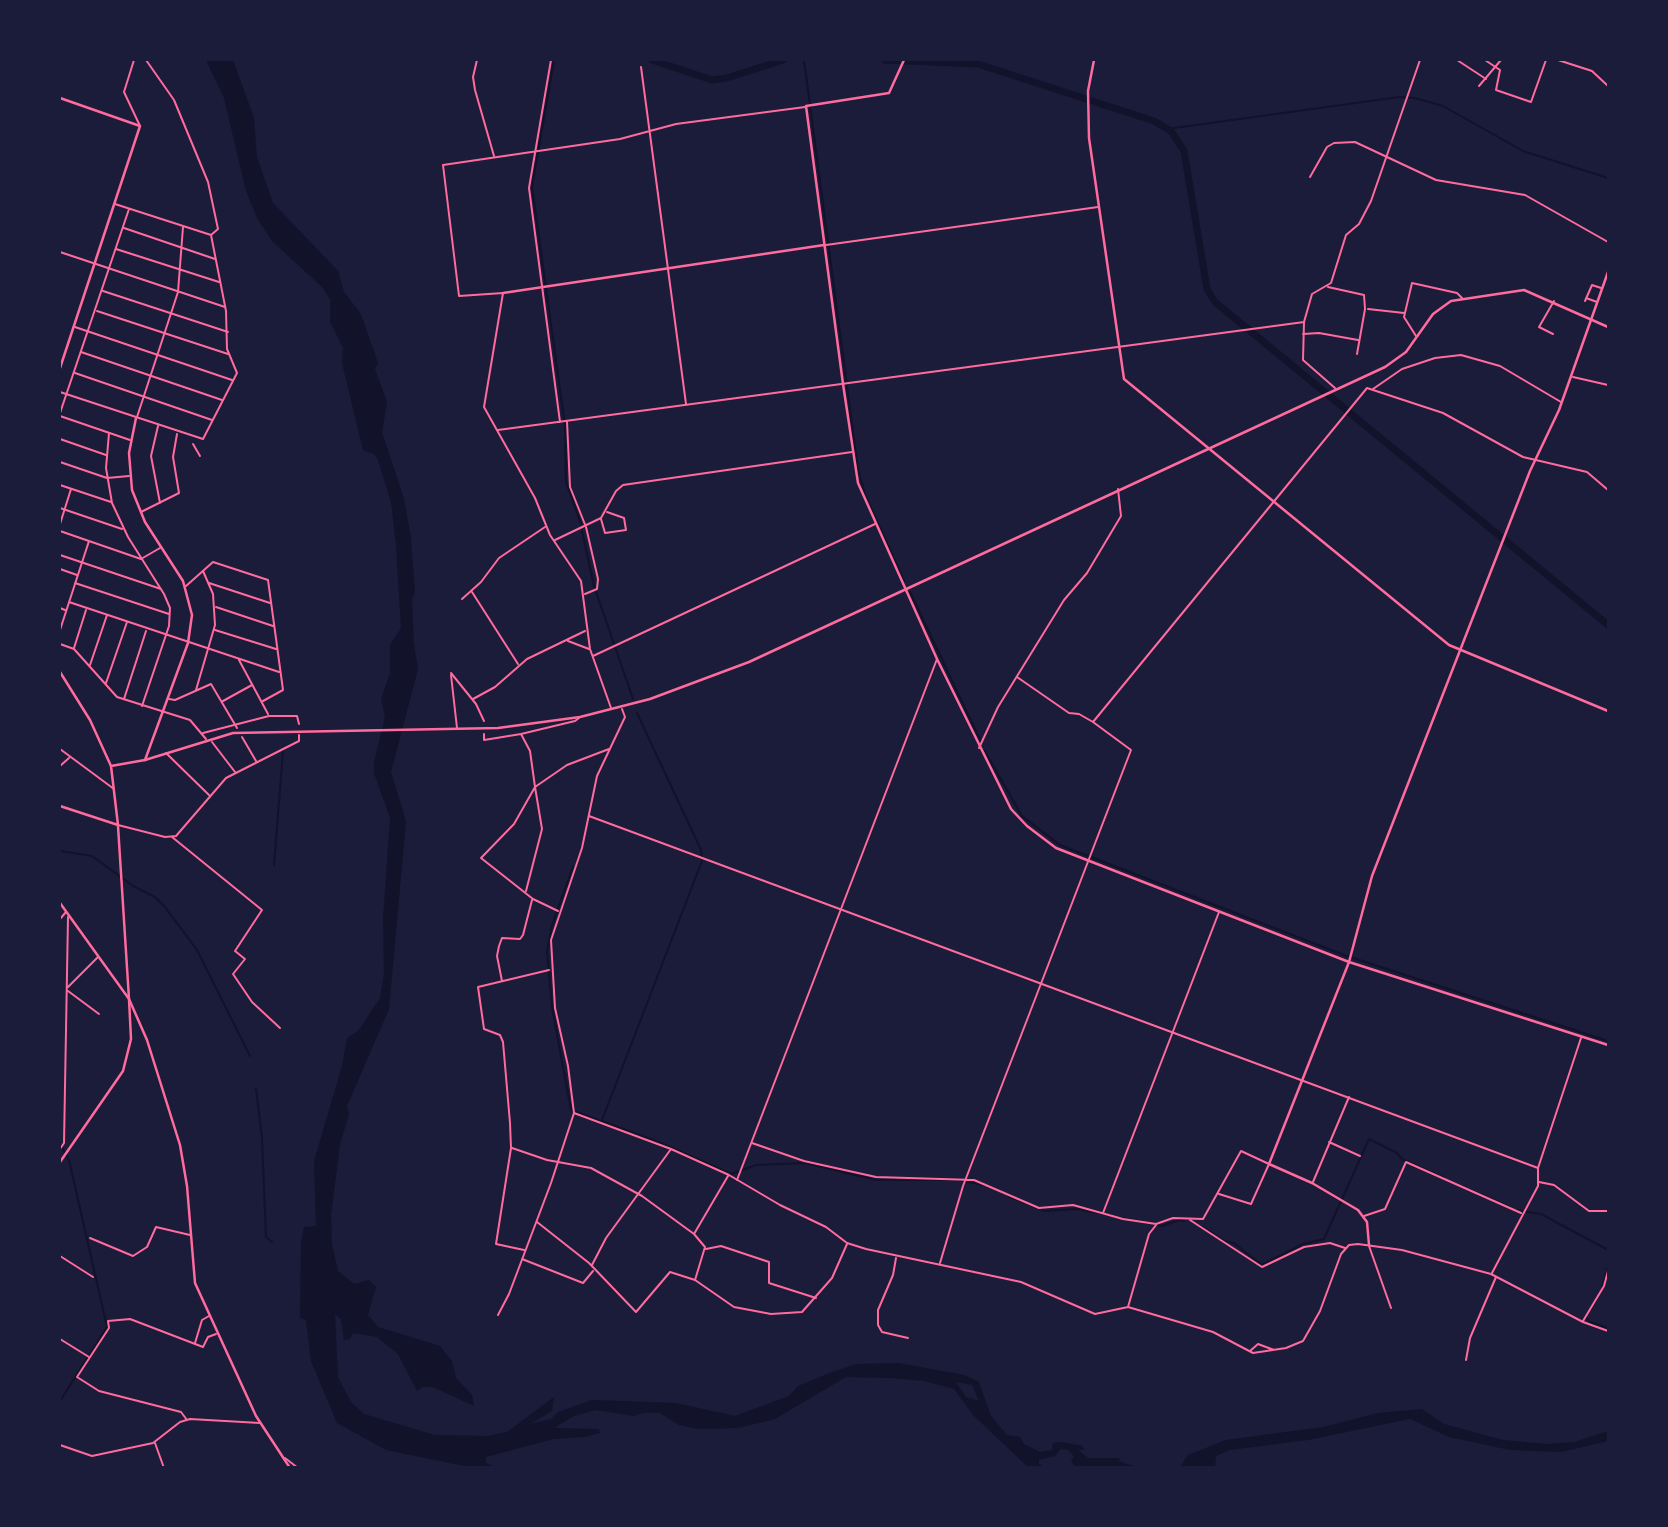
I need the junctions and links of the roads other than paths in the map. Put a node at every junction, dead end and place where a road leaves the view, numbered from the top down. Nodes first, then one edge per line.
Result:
1 (134, 60) edge
2 (146, 60) edge
3 (477, 60) edge
4 (551, 60) edge
5 (904, 60) edge
6 (1094, 60) edge
7 (1420, 60) edge
8 (1457, 60) edge
9 (1485, 60) edge
10 (1501, 60) edge
11 (1546, 60) edge
12 (1558, 60) edge
13 (641, 67) dead end
14 (1496, 67) junction
15 (1486, 79) junction
16 (1479, 86) dead end
17 (1608, 86) edge
18 (60, 98) edge
19 (806, 106) junction
20 (140, 126) junction
21 (649, 132) junction
22 (536, 152) junction
23 (1387, 155) junction
24 (495, 157) junction
25 (1310, 177) dead end
26 (114, 203) junction
27 (1099, 207) junction
28 (129, 208) junction
29 (183, 226) junction
30 (123, 228) junction
31 (211, 235) junction
32 (1608, 242) edge
33 (825, 245) junction
34 (181, 248) junction
35 (116, 249) junction
36 (60, 252) edge
37 (215, 259) junction
38 (94, 264) junction
39 (109, 269) junction
40 (180, 270) junction
41 (669, 270) junction
42 (1608, 272) edge
43 (220, 283) junction
44 (1327, 287) junction
45 (542, 288) junction
46 (1603, 289) junction
47 (102, 290) junction
48 (178, 292) junction
49 (503, 293) junction
50 (1462, 298) junction
51 (1554, 301) junction
52 (1598, 302) junction
53 (225, 307) junction
54 (1365, 309) junction
55 (95, 310) junction
56 (172, 313) junction
57 (1405, 313) junction
58 (1592, 320) junction
59 (1304, 322) junction
60 (73, 326) junction
61 (1608, 327) edge
62 (89, 331) junction
63 (229, 332) junction
64 (165, 333) junction
65 (1303, 334) junction
66 (1553, 334) dead end
67 (1418, 337) junction
68 (1359, 341) junction
69 (1117, 346) junction
70 (81, 352) junction
71 (229, 354) junction
72 (1357, 354) dead end
73 (158, 355) junction
74 (60, 368) edge
75 (74, 373) junction
76 (151, 376) junction
77 (1572, 377) junction
78 (233, 380) junction
79 (844, 384) junction
80 (1608, 385) edge
81 (1334, 388) junction
82 (1373, 390) junction
83 (60, 392) edge
84 (67, 394) junction
85 (144, 396) junction
86 (223, 400) junction
87 (1562, 403) junction
88 (686, 405) junction
89 (60, 415) edge
90 (136, 418) junction
91 (213, 420) junction
92 (567, 421) junction
93 (560, 422) junction
94 (158, 425) junction
95 (497, 430) junction
96 (178, 432) junction
97 (109, 433) junction
98 (60, 439) edge
99 (130, 440) junction
100 (193, 444) dead end
101 (1206, 448) junction
102 (853, 452) junction
103 (107, 455) junction
104 (200, 456) dead end
105 (1535, 460) junction
106 (60, 462) edge
107 (129, 476) junction
108 (107, 478) junction
109 (60, 485) edge
110 (71, 489) junction
111 (1118, 489) junction
112 (1608, 490) edge
113 (1273, 502) junction
114 (112, 503) junction
115 (160, 504) junction
116 (60, 508) edge
117 (64, 510) junction
118 (140, 512) junction
119 (606, 512) junction
120 (601, 518) junction
121 (60, 524) edge
122 (875, 524) junction
123 (546, 527) junction
124 (586, 527) junction
125 (123, 529) junction
126 (60, 531) edge
127 (554, 540) junction
128 (89, 541) junction
129 (161, 547) junction
130 (60, 555) edge
131 (141, 559) junction
132 (82, 562) junction
133 (60, 569) edge
134 (203, 570) junction
135 (78, 575) junction
136 (75, 583) junction
137 (209, 583) junction
138 (186, 586) junction
139 (905, 589) junction
140 (162, 590) junction
141 (472, 592) junction
142 (584, 595) junction
143 (462, 599) dead end
144 (69, 602) junction
145 (271, 603) junction
146 (215, 607) junction
147 (60, 608) edge
148 (87, 608) junction
149 (66, 610) junction
150 (107, 615) junction
151 (170, 615) junction
152 (127, 622) junction
153 (274, 627) junction
154 (60, 629) edge
155 (147, 629) junction
156 (215, 630) junction
157 (586, 631) junction
158 (166, 635) junction
159 (566, 641) junction
160 (188, 643) junction
161 (60, 644) edge
162 (74, 649) junction
163 (277, 649) junction
164 (590, 649) junction
165 (209, 650) junction
166 (1460, 651) junction
167 (592, 656) junction
168 (239, 659) junction
169 (937, 659) junction
170 (519, 665) junction
171 (90, 666) junction
172 (60, 671) edge
173 (281, 672) junction
174 (1017, 677) junction
175 (105, 684) junction
176 (253, 685) junction
177 (196, 690) junction
178 (169, 698) junction
179 (473, 699) junction
180 (124, 700) junction
181 (222, 701) junction
182 (263, 701) junction
183 (142, 706) junction
184 (622, 707) junction
185 (612, 709) junction
186 (1608, 710) edge
187 (164, 713) junction
188 (269, 716) junction
189 (580, 717) junction
190 (484, 721) dead end
191 (1093, 722) junction
192 (234, 723) junction
193 (299, 724) dead end
194 (237, 728) dead end
195 (457, 729) junction
196 (203, 733) junction
197 (484, 734) dead end
198 (521, 734) junction
199 (299, 735) dead end
200 (242, 737) dead end
201 (206, 739) junction
202 (212, 742) dead end
203 (60, 748) edge
204 (979, 748) junction
205 (610, 749) junction
206 (166, 753) junction
207 (69, 758) junction
208 (145, 760) junction
209 (257, 762) junction
210 (60, 766) edge
211 (111, 766) junction
212 (235, 773) junction
213 (535, 787) junction
214 (115, 789) junction
215 (210, 796) junction
216 (60, 806) edge
217 (589, 816) junction
218 (118, 825) junction
219 (172, 837) junction
220 (1089, 860) junction
221 (525, 892) junction
222 (533, 899) junction
223 (60, 903) edge
224 (842, 910) junction
225 (559, 911) junction
226 (1219, 911) junction
227 (67, 914) junction
228 (60, 919) edge
229 (98, 957) junction
230 (1349, 962) junction
231 (549, 970) junction
232 (502, 981) junction
233 (1041, 985) junction
234 (67, 989) junction
235 (129, 999) junction
236 (99, 1014) dead end
237 (280, 1028) dead end
238 (1173, 1031) junction
239 (1581, 1037) junction
240 (1608, 1038) edge
241 (1607, 1045) edge
242 (1304, 1080) junction
243 (1349, 1096) junction
244 (574, 1113) junction
245 (1329, 1142) junction
246 (752, 1143) junction
247 (511, 1148) junction
248 (60, 1149) edge
249 (671, 1149) junction
250 (66, 1153) junction
251 (1360, 1156) dead end
252 (60, 1162) edge
253 (557, 1163) junction
254 (1269, 1164) junction
255 (1538, 1168) junction
256 (729, 1175) junction
257 (965, 1180) junction
258 (737, 1181) junction
259 (1538, 1182) junction
260 (1312, 1184) junction
261 (1219, 1194) junction
262 (639, 1195) junction
263 (1608, 1210) edge
264 (1103, 1213) junction
265 (1522, 1213) junction
266 (1364, 1216) junction
267 (1189, 1220) junction
268 (536, 1221) junction
269 (1156, 1224) junction
270 (694, 1234) junction
271 (190, 1235) junction
272 (90, 1238) dead end
273 (847, 1243) junction
274 (1369, 1245) junction
275 (1346, 1248) junction
276 (705, 1249) junction
277 (525, 1250) junction
278 (60, 1256) edge
279 (896, 1257) junction
280 (521, 1259) junction
281 (939, 1265) junction
282 (591, 1266) junction
283 (594, 1270) junction
284 (1608, 1271) edge
285 (1491, 1274) junction
286 (1497, 1276) junction
287 (93, 1277) dead end
288 (695, 1280) junction
289 (816, 1298) junction
290 (1128, 1307) junction
291 (1391, 1308) dead end
292 (498, 1315) dead end
293 (209, 1316) junction
294 (1583, 1322) junction
295 (1608, 1331) edge
296 (217, 1333) junction
297 (60, 1339) edge
298 (908, 1339) dead end
299 (195, 1344) junction
300 (1274, 1350) junction
301 (1250, 1352) junction
302 (90, 1358) junction
303 (1466, 1360) dead end
304 (187, 1420) junction
305 (260, 1423) junction
306 (155, 1442) junction
307 (60, 1445) edge
308 (282, 1455) junction
309 (164, 1468) edge
310 (290, 1468) edge
311 (298, 1468) edge

1 - 20 street
2 - 31 street
3 - 24 street
4 - 22 street
5 - 19 street
6 - 27 street
7 - 23 street
8 - 15 street
9 - 14 street
10 - 14 street
11 - 14 street
12 - 17 street
13 - 21 street
14 - 15 street
15 - 16 street
18 - 20 street
19 - 21 street
19 - 33 street
20 - 26 street
21 - 22 street
21 - 41 street
22 - 24 street
22 - 45 street
23 - 25 street
23 - 32 street
23 - 44 street
24 - 49 street
26 - 28 street
26 - 38 street
27 - 33 street
27 - 69 street
28 - 29 street
28 - 30 street
29 - 31 street
29 - 34 street
30 - 34 street
30 - 35 street
31 - 37 street
33 - 41 street
33 - 79 street
34 - 37 street
34 - 40 street
35 - 39 street
35 - 40 street
36 - 38 street
37 - 43 street
38 - 39 street
38 - 60 street
39 - 47 street
39 - 48 street
40 - 43 street
40 - 48 street
41 - 45 street
41 - 88 street
42 - 46 street
43 - 53 street
44 - 54 street
44 - 59 street
45 - 49 street
45 - 93 street
46 - 52 street
46 - 52 street
47 - 55 street
47 - 56 street
48 - 53 street
48 - 56 street
49 - 95 street
50 - 51 street
50 - 57 street
50 - 67 street
51 - 58 street
51 - 66 street
52 - 58 street
53 - 63 street
54 - 57 street
54 - 68 street
55 - 62 street
55 - 64 street
56 - 63 street
56 - 64 street
57 - 67 street
58 - 61 street
58 - 77 street
59 - 65 street
59 - 69 street
60 - 62 street
60 - 74 street
62 - 70 street
62 - 73 street
63 - 71 street
64 - 71 street
64 - 73 street
65 - 68 street
65 - 81 street
67 - 81 street
68 - 72 street
69 - 79 street
69 - 101 street
70 - 75 street
70 - 76 street
71 - 78 street
73 - 76 street
73 - 78 street
75 - 84 street
75 - 85 street
76 - 85 street
76 - 86 street
77 - 80 street
77 - 87 street
78 - 86 street
79 - 88 street
79 - 102 street
81 - 101 street
82 - 87 street
82 - 105 street
82 - 113 street
83 - 84 street
84 - 89 street
84 - 90 street
85 - 90 street
85 - 91 street
86 - 91 street
87 - 105 street
88 - 92 street
89 - 97 street
90 - 94 street
90 - 99 street
91 - 96 street
92 - 93 street
92 - 124 street
93 - 95 street
94 - 96 street
94 - 115 street
95 - 123 street
96 - 115 street
97 - 99 street
97 - 103 street
98 - 103 street
99 - 107 street
100 - 104 street
101 - 111 street
101 - 113 street
102 - 119 street
102 - 122 street
103 - 108 street
105 - 112 street
105 - 166 street
106 - 108 street
107 - 108 street
107 - 118 street
108 - 114 street
109 - 110 street
110 - 114 street
110 - 117 street
111 - 139 street
111 - 174 street
113 - 166 street
113 - 191 street
114 - 125 street
115 - 118 street
116 - 117 street
117 - 121 street
117 - 125 street
118 - 129 street
119 - 120 street
119 - 120 street
120 - 124 street
122 - 139 street
122 - 167 street
123 - 127 street
123 - 141 street
124 - 127 street
124 - 142 street
125 - 131 street
126 - 128 street
127 - 142 street
128 - 131 street
128 - 132 street
129 - 131 street
129 - 138 street
130 - 132 street
131 - 140 street
132 - 135 street
132 - 140 street
133 - 135 street
134 - 137 street
134 - 138 street
134 - 145 street
135 - 136 street
136 - 144 street
136 - 151 street
137 - 145 street
137 - 146 street
138 - 160 street
139 - 169 street
139 - 184 street
140 - 151 street
141 - 143 street
141 - 170 street
142 - 157 street
144 - 148 street
144 - 149 street
145 - 153 street
146 - 153 street
146 - 156 street
147 - 149 street
148 - 150 street
148 - 162 street
149 - 154 street
150 - 152 street
150 - 171 street
151 - 158 street
152 - 155 street
152 - 175 street
153 - 163 street
155 - 158 street
155 - 180 street
156 - 163 street
156 - 165 street
157 - 159 street
157 - 164 street
158 - 160 street
158 - 183 street
159 - 164 street
159 - 170 street
160 - 165 street
160 - 178 street
161 - 162 street
162 - 171 street
163 - 173 street
164 - 167 street
165 - 168 street
165 - 177 street
166 - 186 street
166 - 230 street
167 - 185 street
168 - 173 street
168 - 176 street
169 - 204 street
169 - 224 street
170 - 179 street
171 - 175 street
172 - 211 street
173 - 182 street
174 - 191 street
174 - 204 street
175 - 180 street
176 - 181 street
176 - 182 street
177 - 178 street
177 - 181 street
178 - 187 street
179 - 190 street
179 - 195 street
180 - 183 street
181 - 192 street
182 - 188 street
183 - 187 street
184 - 185 street
184 - 205 street
185 - 189 street
187 - 196 street
187 - 208 street
188 - 192 street
188 - 193 street
189 - 195 street
189 - 198 street
191 - 220 street
192 - 194 street
192 - 196 street
195 - 201 street
196 - 201 street
197 - 198 street
198 - 213 street
199 - 209 street
200 - 209 street
201 - 206 street
202 - 212 street
203 - 207 street
204 - 220 street
205 - 213 street
205 - 217 street
206 - 208 street
206 - 215 street
207 - 210 street
207 - 214 street
208 - 211 street
209 - 212 street
211 - 214 street
212 - 215 street
213 - 221 street
213 - 221 street
214 - 218 street
215 - 219 street
216 - 218 street
217 - 224 street
217 - 225 street
218 - 219 street
218 - 235 street
219 - 237 street
220 - 226 street
220 - 233 street
221 - 222 street
222 - 225 street
222 - 232 street
223 - 227 street
224 - 233 street
224 - 246 street
225 - 231 street
226 - 230 street
226 - 238 street
227 - 228 street
227 - 229 street
227 - 234 street
229 - 234 street
229 - 235 street
230 - 239 street
230 - 242 street
231 - 232 street
231 - 244 street
232 - 247 street
233 - 238 street
233 - 257 street
234 - 236 street
234 - 248 street
235 - 250 street
235 - 271 street
238 - 242 street
238 - 264 street
239 - 241 street
239 - 255 street
240 - 241 street
242 - 243 street
242 - 254 street
243 - 245 street
243 - 255 street
244 - 249 street
244 - 253 street
245 - 251 street
245 - 260 street
246 - 257 street
246 - 258 street
247 - 253 street
247 - 277 street
248 - 250 street
249 - 256 street
249 - 262 street
250 - 252 street
253 - 262 street
253 - 268 street
254 - 260 street
254 - 261 street
254 - 261 street
255 - 259 street
256 - 258 street
256 - 270 street
257 - 264 street
257 - 281 street
258 - 273 street
259 - 263 street
259 - 265 street
260 - 266 street
261 - 267 street
262 - 270 street
262 - 282 street
264 - 269 street
265 - 266 street
265 - 285 street
266 - 274 street
267 - 269 street
267 - 275 street
268 - 277 street
268 - 282 street
269 - 290 street
270 - 276 street
271 - 272 street
271 - 293 street
273 - 279 street
273 - 289 street
274 - 275 street
274 - 285 street
274 - 291 street
275 - 300 street
276 - 288 street
276 - 289 street
277 - 280 street
278 - 287 street
279 - 281 street
279 - 298 street
280 - 283 street
280 - 292 street
281 - 290 street
282 - 283 street
283 - 288 street
284 - 294 street
285 - 286 street
286 - 294 street
286 - 303 street
288 - 289 street
290 - 301 street
293 - 296 street
293 - 299 street
294 - 295 street
296 - 299 street
296 - 305 street
297 - 302 street
299 - 302 street
300 - 301 street
300 - 301 street
302 - 304 street
304 - 305 street
304 - 306 street
305 - 308 street
306 - 307 street
306 - 309 street
308 - 310 street
308 - 311 street

